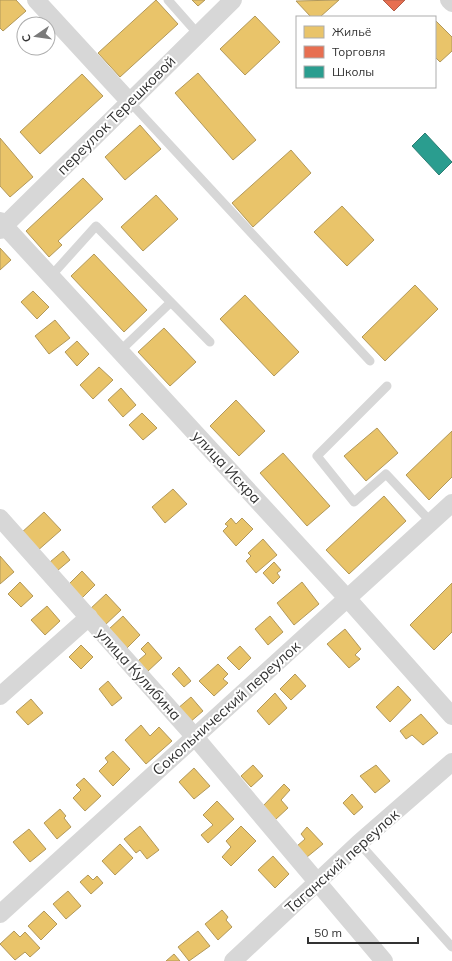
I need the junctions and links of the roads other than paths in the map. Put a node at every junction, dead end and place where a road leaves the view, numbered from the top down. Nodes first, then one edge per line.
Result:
1 (36, 0) edge
2 (168, 0) edge
3 (233, 0) edge
4 (449, 0) edge
5 (452, 3) edge
6 (198, 34) junction
7 (130, 101) junction
8 (2, 226) edge
9 (51, 276) junction
10 (171, 302) junction
11 (210, 342) dead end
12 (120, 351) junction
13 (370, 361) dead end
14 (387, 386) dead end
15 (452, 503) edge
16 (0, 518) edge
17 (431, 522) junction
18 (347, 598) junction
19 (89, 617) junction
20 (0, 696) edge
21 (452, 716) edge
22 (195, 737) junction
23 (452, 762) edge
24 (360, 843) junction
25 (317, 882) junction
26 (0, 914) edge
27 (452, 947) edge
28 (233, 961) edge
29 (384, 961) edge

1 - 7 street
2 - 6 lane
3 - 6 street, переулок Терешковой
4 - 5 street
6 - 7 street, переулок Терешковой
7 - 8 street, переулок Терешковой
7 - 13 lane
8 - 9 street, улица Искра
9 - 10 lane
9 - 12 street, улица Искра
10 - 11 lane
10 - 12 lane
12 - 18 street, улица Искра
14 - 17 lane
15 - 17 street, Сокольнический переулок
16 - 19 street, улица Кулибина
17 - 18 street, Сокольнический переулок
18 - 21 street, улица Искра
18 - 22 street, Сокольнический переулок
19 - 20 street
19 - 22 street, улица Кулибина
22 - 25 street, улица Кулибина
22 - 26 street, Сокольнический переулок
23 - 24 street, Таганский переулок
24 - 25 street, Таганский переулок
24 - 27 lane
25 - 28 street, Таганский переулок
25 - 29 street, улица Кулибина

